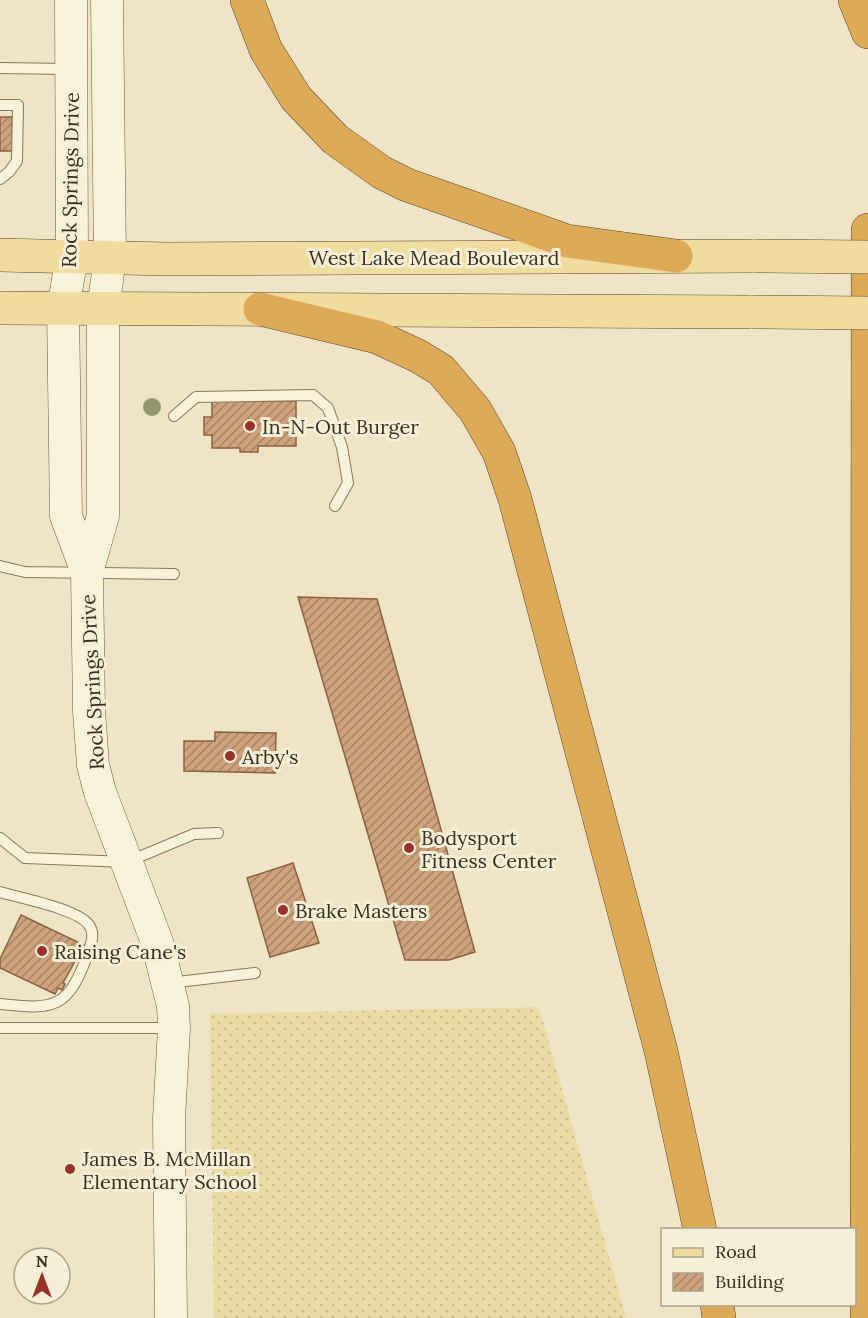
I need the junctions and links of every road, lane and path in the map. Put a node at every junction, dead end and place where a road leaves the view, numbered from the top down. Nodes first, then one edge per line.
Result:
1 (71, 0) edge
2 (107, 0) edge
3 (247, 0) edge
4 (855, 0) edge
5 (868, 32) edge
6 (0, 68) edge
7 (72, 69) junction
8 (0, 105) edge
9 (0, 179) edge
10 (868, 230) edge
11 (0, 255) edge
12 (72, 256) junction
13 (676, 256) junction
14 (868, 257) edge
15 (110, 258) junction
16 (0, 308) edge
17 (63, 309) junction
18 (103, 309) junction
19 (260, 309) junction
20 (868, 313) edge
21 (174, 416) dead end
22 (335, 506) dead end
23 (0, 566) edge
24 (87, 572) junction
25 (174, 574) dead end
26 (218, 833) dead end
27 (0, 838) edge
28 (127, 862) junction
29 (0, 892) edge
30 (255, 973) dead end
31 (168, 983) junction
32 (0, 1004) edge
33 (0, 1028) edge
34 (174, 1028) junction
35 (700, 1228) edge
36 (171, 1318) edge
37 (867, 1318) edge

1 - 7 street, Rock Springs Drive
2 - 15 street, Rock Springs Drive
3 - 13 highway
4 - 5 highway
6 - 7 lane
7 - 12 street, Rock Springs Drive
8 - 9 lane
10 - 37 highway
11 - 12 main road, West Lake Mead Boulevard
12 - 15 main road, West Lake Mead Boulevard
12 - 17 street, Rock Springs Drive
13 - 14 main road, West Lake Mead Boulevard, bridge
13 - 15 main road, West Lake Mead Boulevard
15 - 18 street, Rock Springs Drive
16 - 17 main road
17 - 18 main road
17 - 24 street, Rock Springs Drive
18 - 19 main road
18 - 24 street, Rock Springs Drive
19 - 20 main road, bridge
19 - 35 highway
21 - 22 lane
23 - 24 lane
24 - 25 lane
24 - 28 street, Rock Springs Drive
26 - 28 lane
27 - 28 lane
28 - 31 street, Rock Springs Drive
29 - 32 lane
30 - 31 lane
31 - 34 street, Rock Springs Drive
33 - 34 lane
34 - 36 street, Rock Springs Drive

